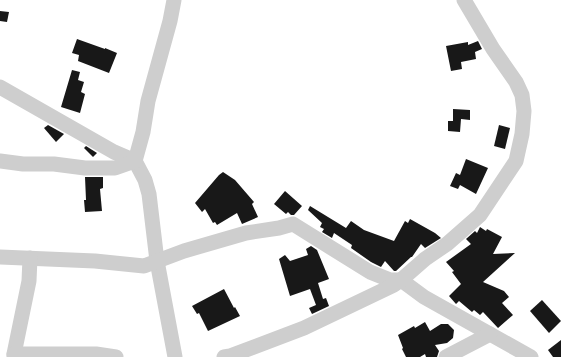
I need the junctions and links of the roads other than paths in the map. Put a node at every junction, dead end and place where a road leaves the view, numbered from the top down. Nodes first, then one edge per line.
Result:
1 (174, 0) edge
2 (464, 0) edge
3 (0, 86) edge
4 (135, 161) junction
5 (0, 162) edge
6 (0, 257) edge
7 (30, 258) junction
8 (157, 261) junction
9 (402, 280) junction
10 (490, 334) junction
11 (14, 355) edge
12 (116, 357) edge
13 (174, 357) edge
14 (224, 357) edge
15 (446, 357) edge
16 (531, 357) edge

1 - 4 street
2 - 9 street
3 - 4 street
4 - 5 street
4 - 8 street
6 - 7 street
7 - 8 street
7 - 11 street
8 - 9 street
8 - 13 street
9 - 10 street
9 - 14 street
10 - 15 street
10 - 16 street
11 - 12 street

